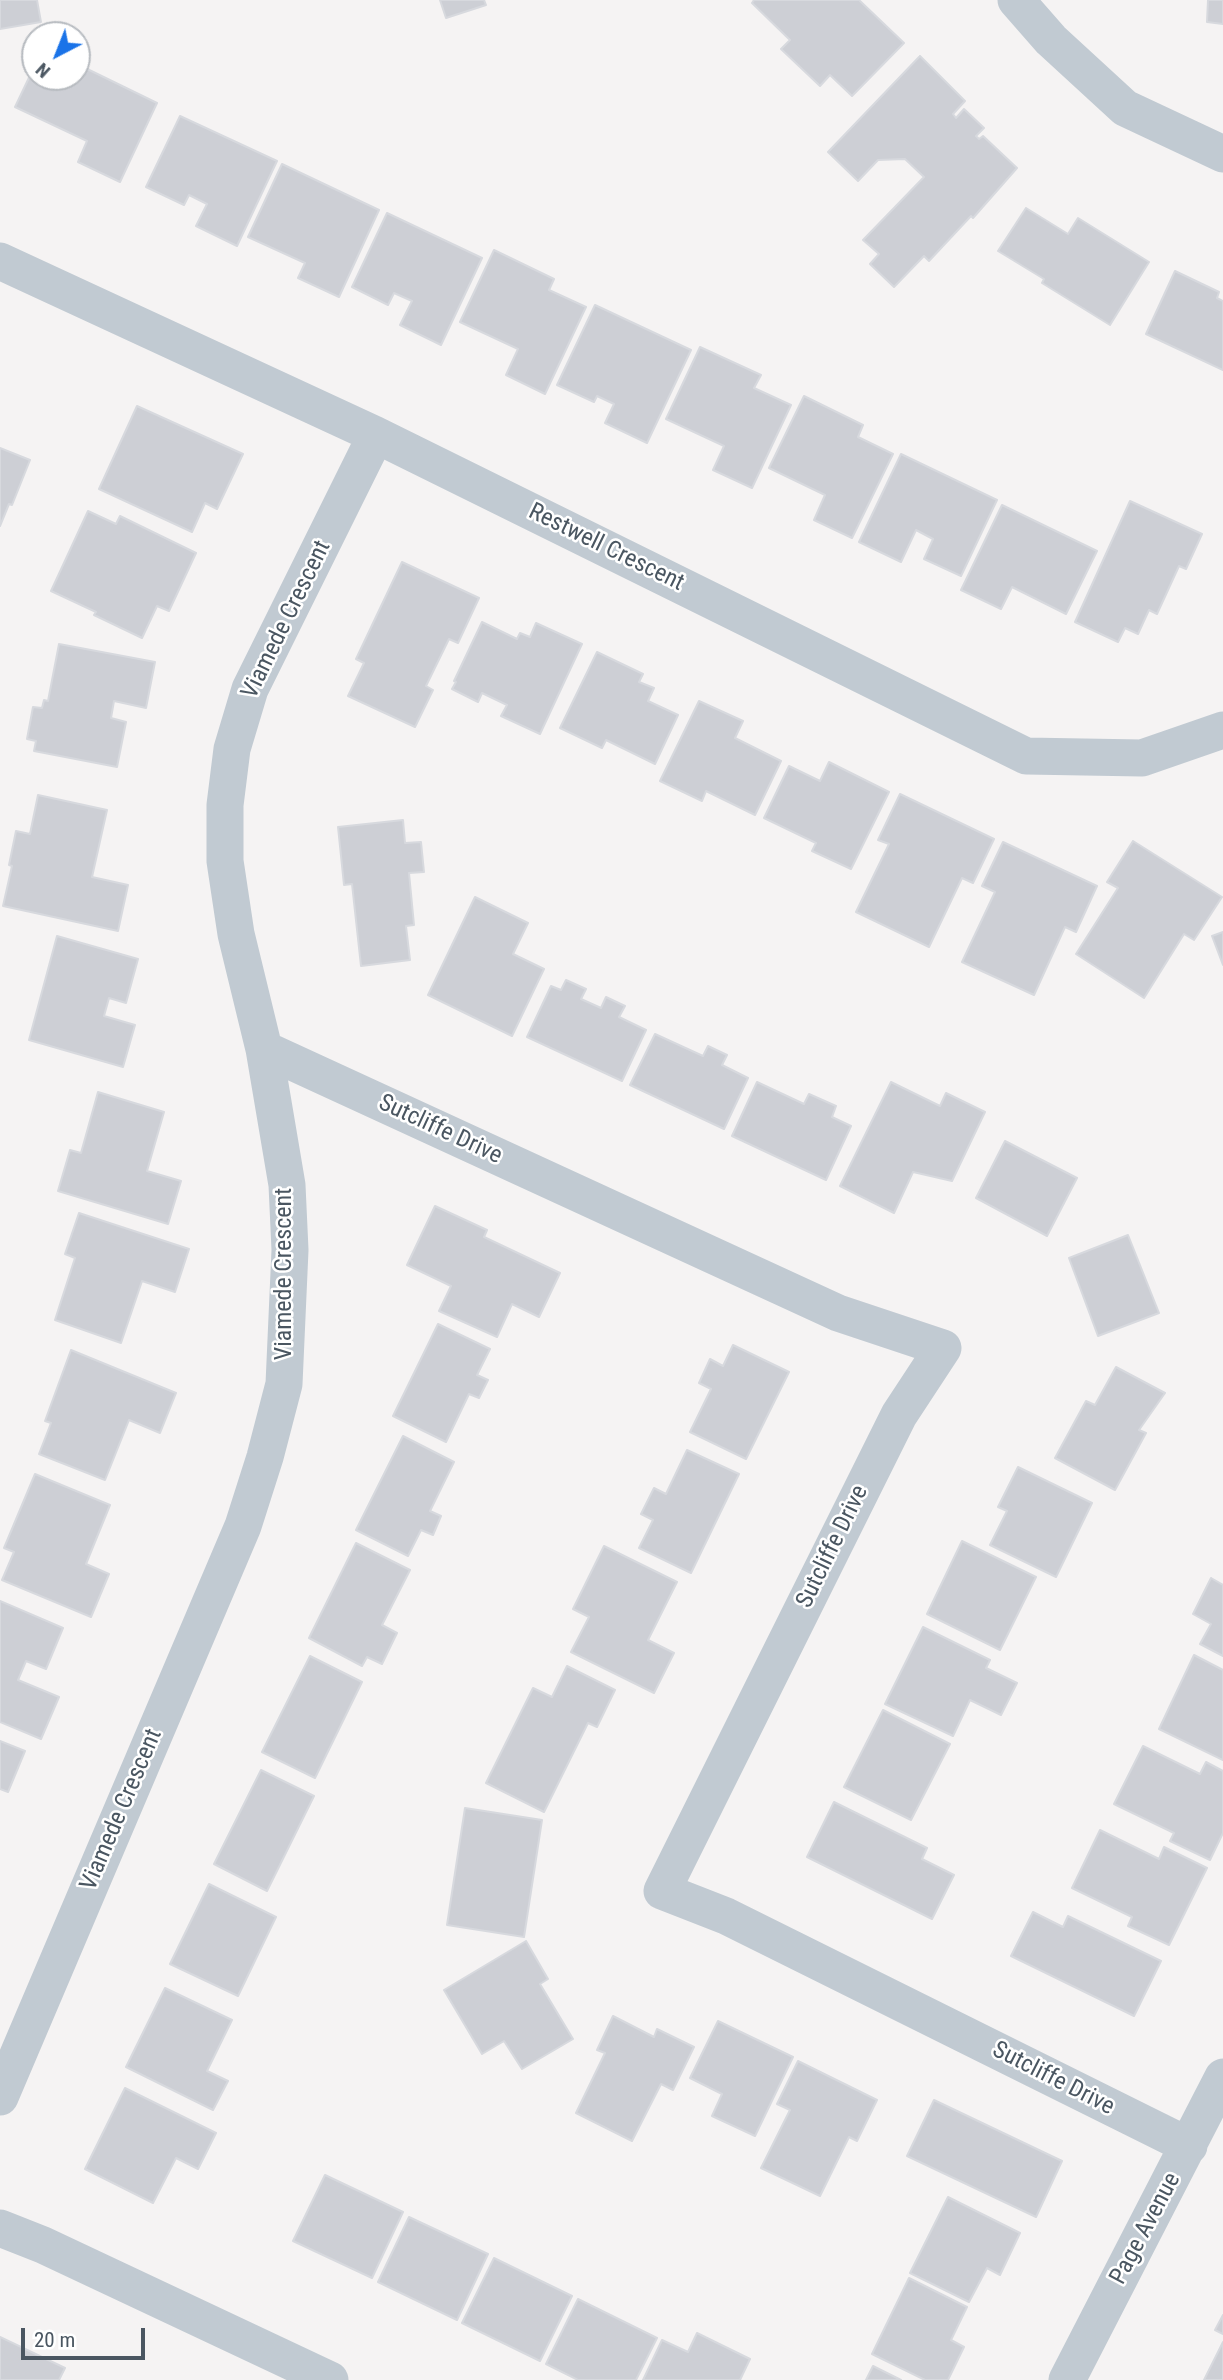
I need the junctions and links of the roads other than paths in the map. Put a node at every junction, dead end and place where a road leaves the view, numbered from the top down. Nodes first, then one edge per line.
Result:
1 (1016, 0) edge
2 (1223, 153) edge
3 (0, 261) edge
4 (376, 435) junction
5 (1223, 730) edge
6 (264, 1049) junction
7 (1223, 2077) edge
8 (0, 2097) edge
9 (1189, 2146) junction
10 (0, 2228) edge
11 (330, 2380) edge
12 (1067, 2380) edge

1 - 2 street
3 - 4 street, Restwell Crescent
4 - 5 street, Restwell Crescent
4 - 6 street, Viamede Crescent
6 - 8 street, Viamede Crescent
6 - 9 street, Sutcliffe Drive
7 - 9 street, Page Avenue
9 - 12 street, Page Avenue
10 - 11 street

